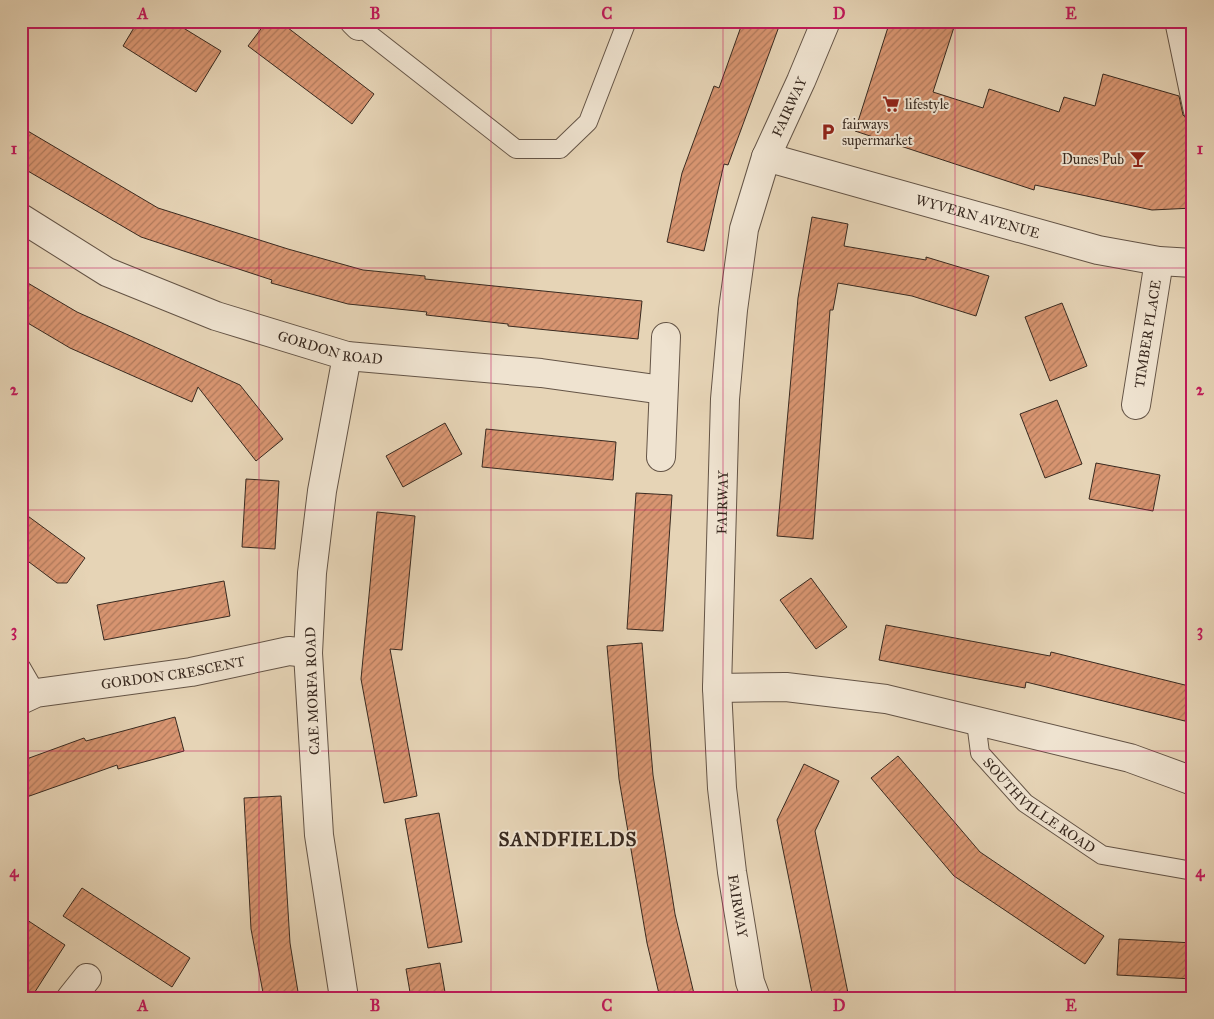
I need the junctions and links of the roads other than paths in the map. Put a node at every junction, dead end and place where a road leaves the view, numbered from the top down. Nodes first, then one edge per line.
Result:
1 (627, 21) edge
2 (826, 21) edge
3 (1174, 21) edge
4 (356, 23) edge
5 (1193, 112) edge
6 (766, 157) junction
7 (21, 218) edge
8 (1159, 261) junction
9 (1193, 263) edge
10 (666, 337) dead end
11 (347, 356) junction
12 (663, 390) junction
13 (1136, 405) dead end
14 (662, 457) dead end
15 (308, 653) junction
16 (21, 667) edge
17 (717, 688) junction
18 (29, 696) edge
19 (976, 722) junction
20 (1193, 781) edge
21 (1193, 871) edge
22 (344, 998) edge
23 (756, 998) edge

1 - 4 lane
2 - 6 street, FAIRWAY
3 - 5 lane
6 - 8 street, WYVERN AVENUE
6 - 17 street, FAIRWAY
7 - 11 street, GORDON ROAD
8 - 9 street, WYVERN AVENUE
8 - 13 street, TIMBER PLACE
10 - 12 street
11 - 12 street, GORDON ROAD
11 - 15 street, CAE MORFA ROAD
12 - 14 street
15 - 18 street, GORDON CRESCENT
15 - 22 street, CAE MORFA ROAD
16 - 18 lane, GORDON CRESCENT
17 - 19 street
17 - 23 street, FAIRWAY
19 - 20 street
19 - 21 lane, SOUTHVILLE ROAD

